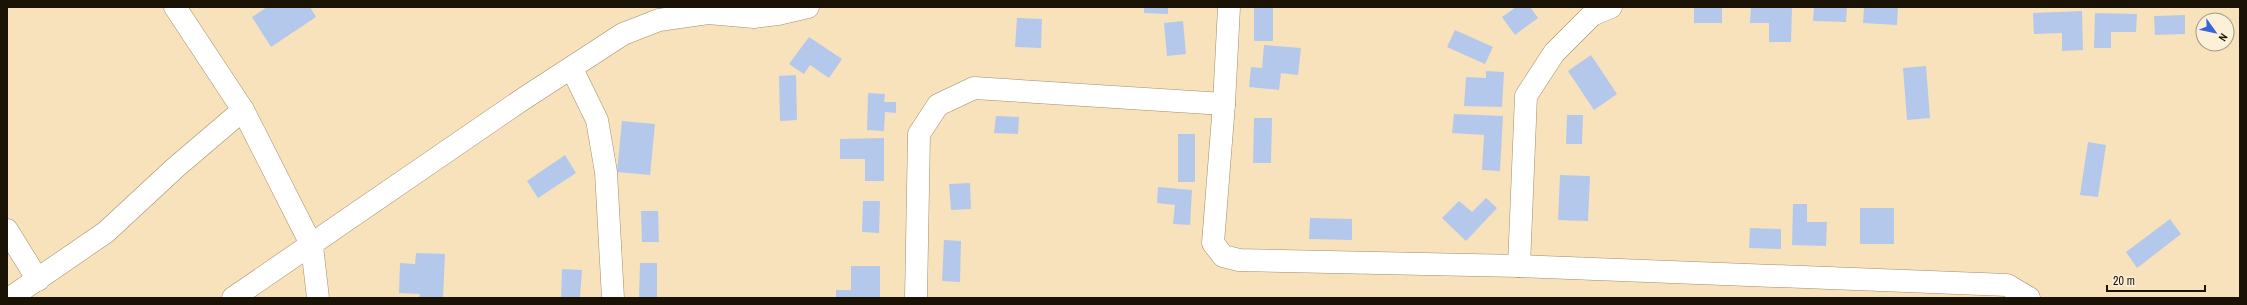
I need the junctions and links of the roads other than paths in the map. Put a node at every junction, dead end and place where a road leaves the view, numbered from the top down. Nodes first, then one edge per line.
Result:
1 (175, 7) edge
2 (808, 7) edge
3 (1230, 7) edge
4 (1611, 7) edge
5 (572, 69) junction
6 (1224, 104) junction
7 (242, 110) junction
8 (7, 230) edge
9 (312, 246) junction
10 (1519, 266) junction
11 (38, 280) junction
12 (10, 298) edge
13 (233, 298) edge
14 (318, 298) edge
15 (613, 298) edge
16 (916, 298) edge
17 (2030, 298) edge

1 - 7 street
2 - 5 street
3 - 6 street
4 - 10 street
5 - 9 street
5 - 15 street
6 - 10 street
6 - 16 street
7 - 9 street
7 - 11 street
8 - 11 street
9 - 13 street
9 - 14 street
10 - 17 street
11 - 12 street

